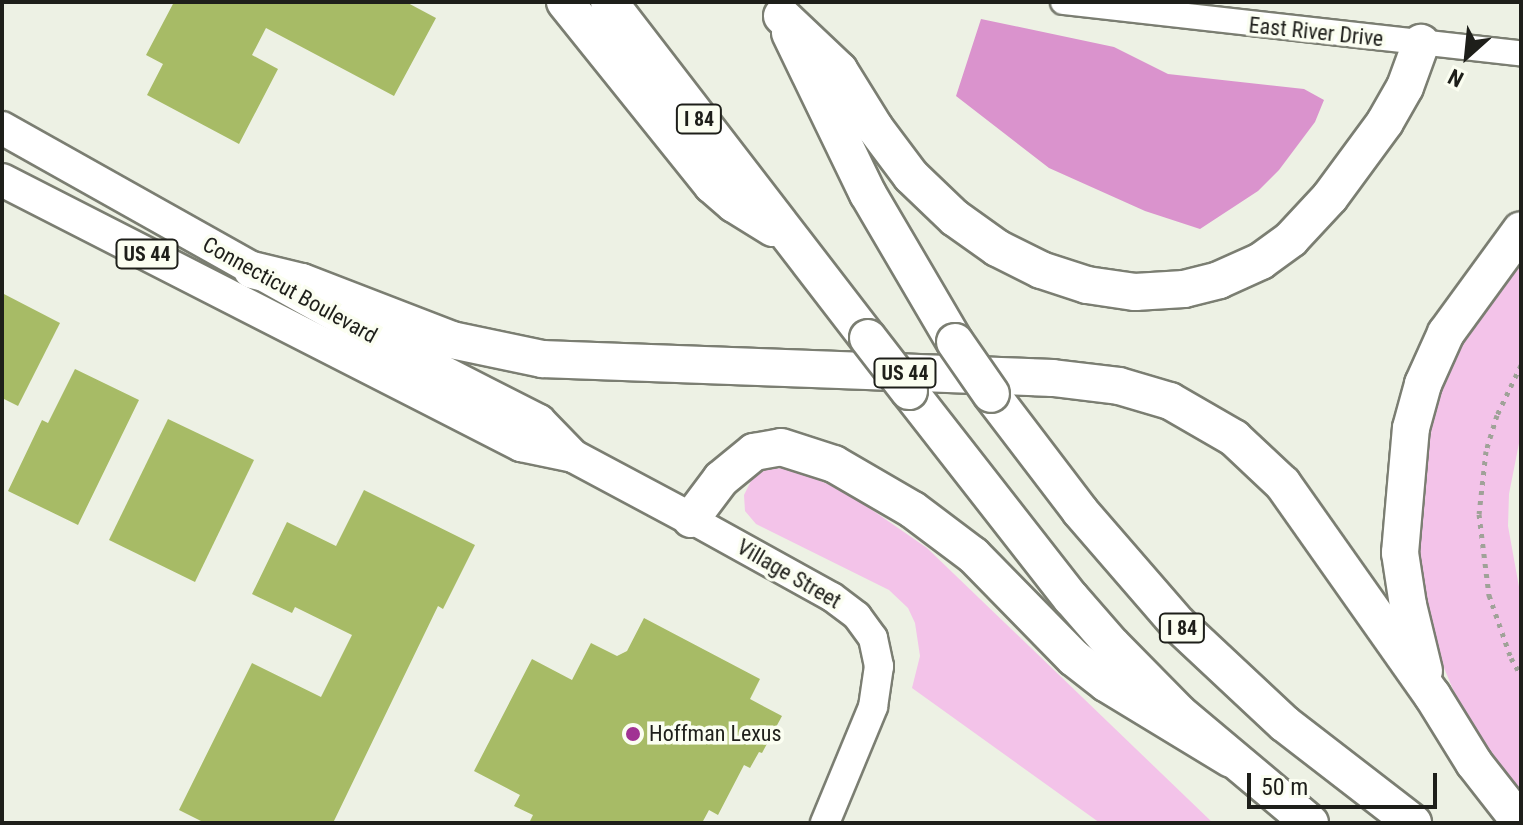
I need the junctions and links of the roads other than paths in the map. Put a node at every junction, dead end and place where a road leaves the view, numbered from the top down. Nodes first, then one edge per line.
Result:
1 (565, 2) edge
2 (609, 2) edge
3 (1063, 2) edge
4 (779, 9) edge
5 (1421, 43) junction
6 (1521, 53) edge
7 (2, 128) edge
8 (2, 180) edge
9 (1521, 230) edge
10 (789, 236) junction
11 (252, 270) junction
12 (573, 456) junction
13 (691, 519) junction
14 (1432, 695) junction
15 (1231, 759) junction
16 (825, 823) edge
17 (1310, 823) edge
18 (1413, 823) edge
19 (1521, 823) edge

1 - 10 highway
2 - 10 highway, I 84
3 - 5 street, East River Drive
4 - 5 highway
4 - 18 highway, I 84, bridge
5 - 6 street, East River Drive
7 - 11 main road, Connecticut Boulevard / US 44
8 - 12 main road, Connecticut Boulevard / US 44
9 - 14 highway
10 - 15 highway, I 84, bridge
11 - 12 main road, Connecticut Boulevard
11 - 14 highway, US 44
12 - 13 main road, Connecticut Boulevard / US 44
13 - 15 highway
13 - 16 main road, Village Street
14 - 19 highway, US 44
15 - 17 highway, I 84

